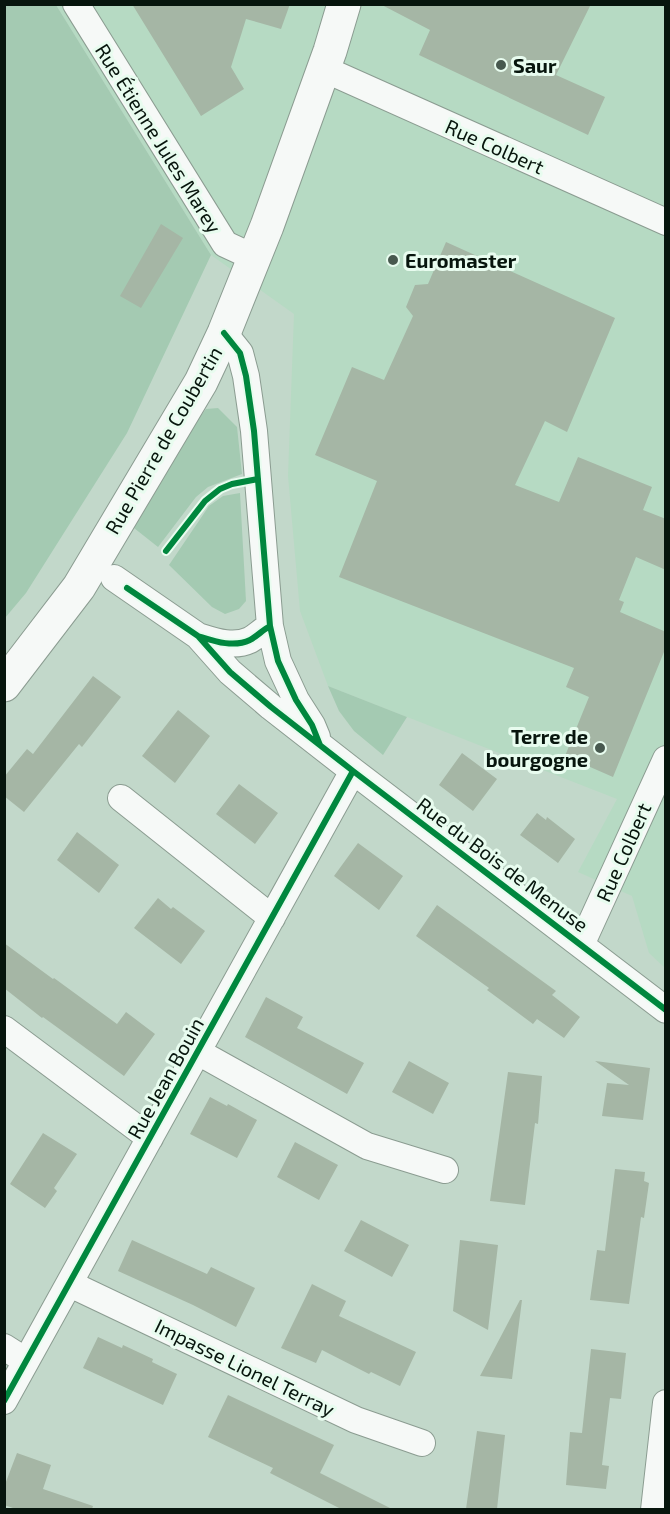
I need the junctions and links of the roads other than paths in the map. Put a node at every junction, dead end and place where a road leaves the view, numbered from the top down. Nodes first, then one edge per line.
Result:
1 (76, 4) edge
2 (344, 4) edge
3 (324, 69) junction
4 (666, 222) edge
5 (254, 257) junction
6 (224, 333) junction
7 (117, 523) junction
8 (114, 578) junction
9 (79, 587) junction
10 (270, 626) junction
11 (198, 636) junction
12 (4, 685) edge
13 (320, 745) junction
14 (666, 759) edge
15 (353, 771) junction
16 (122, 798) dead end
17 (272, 918) junction
18 (581, 945) junction
19 (666, 1010) edge
20 (4, 1029) edge
21 (198, 1052) junction
22 (150, 1138) junction
23 (445, 1170) dead end
24 (70, 1284) junction
25 (4, 1347) edge
26 (26, 1361) junction
27 (4, 1401) edge
28 (666, 1403) edge
29 (422, 1443) dead end
30 (654, 1509) edge

1 - 5 street, Rue Étienne Jules Marey
2 - 3 main road, Rue Pierre de Coubertin
3 - 4 street, Rue Colbert
3 - 5 main road, Rue Pierre de Coubertin
5 - 6 main road, Rue Pierre de Coubertin
6 - 7 main road, Rue Pierre de Coubertin
6 - 10 street, Rue du Bois de Menuse
7 - 8 street
7 - 9 main road, Rue Pierre de Coubertin
8 - 9 street
8 - 11 street, Rue du Bois de Menuse
9 - 12 main road, Rue Pierre de Coubertin
10 - 11 street, Rue du Bois de Menuse
10 - 13 street, Rue du Bois de Menuse
11 - 13 street, Rue du Bois de Menuse
13 - 15 street, Rue du Bois de Menuse
14 - 18 street, Rue Colbert
15 - 17 street, Rue Jean Bouin
15 - 18 street, Rue du Bois de Menuse
16 - 17 street
17 - 21 street, Rue Jean Bouin
18 - 19 street, Rue du Bois de Menuse
20 - 22 street
21 - 22 street, Rue Jean Bouin
21 - 23 street
22 - 24 street, Rue Jean Bouin
24 - 26 street, Rue Jean Bouin
24 - 29 street, Impasse Lionel Terray
25 - 26 street
26 - 27 street, Rue Jean Bouin
28 - 30 street

